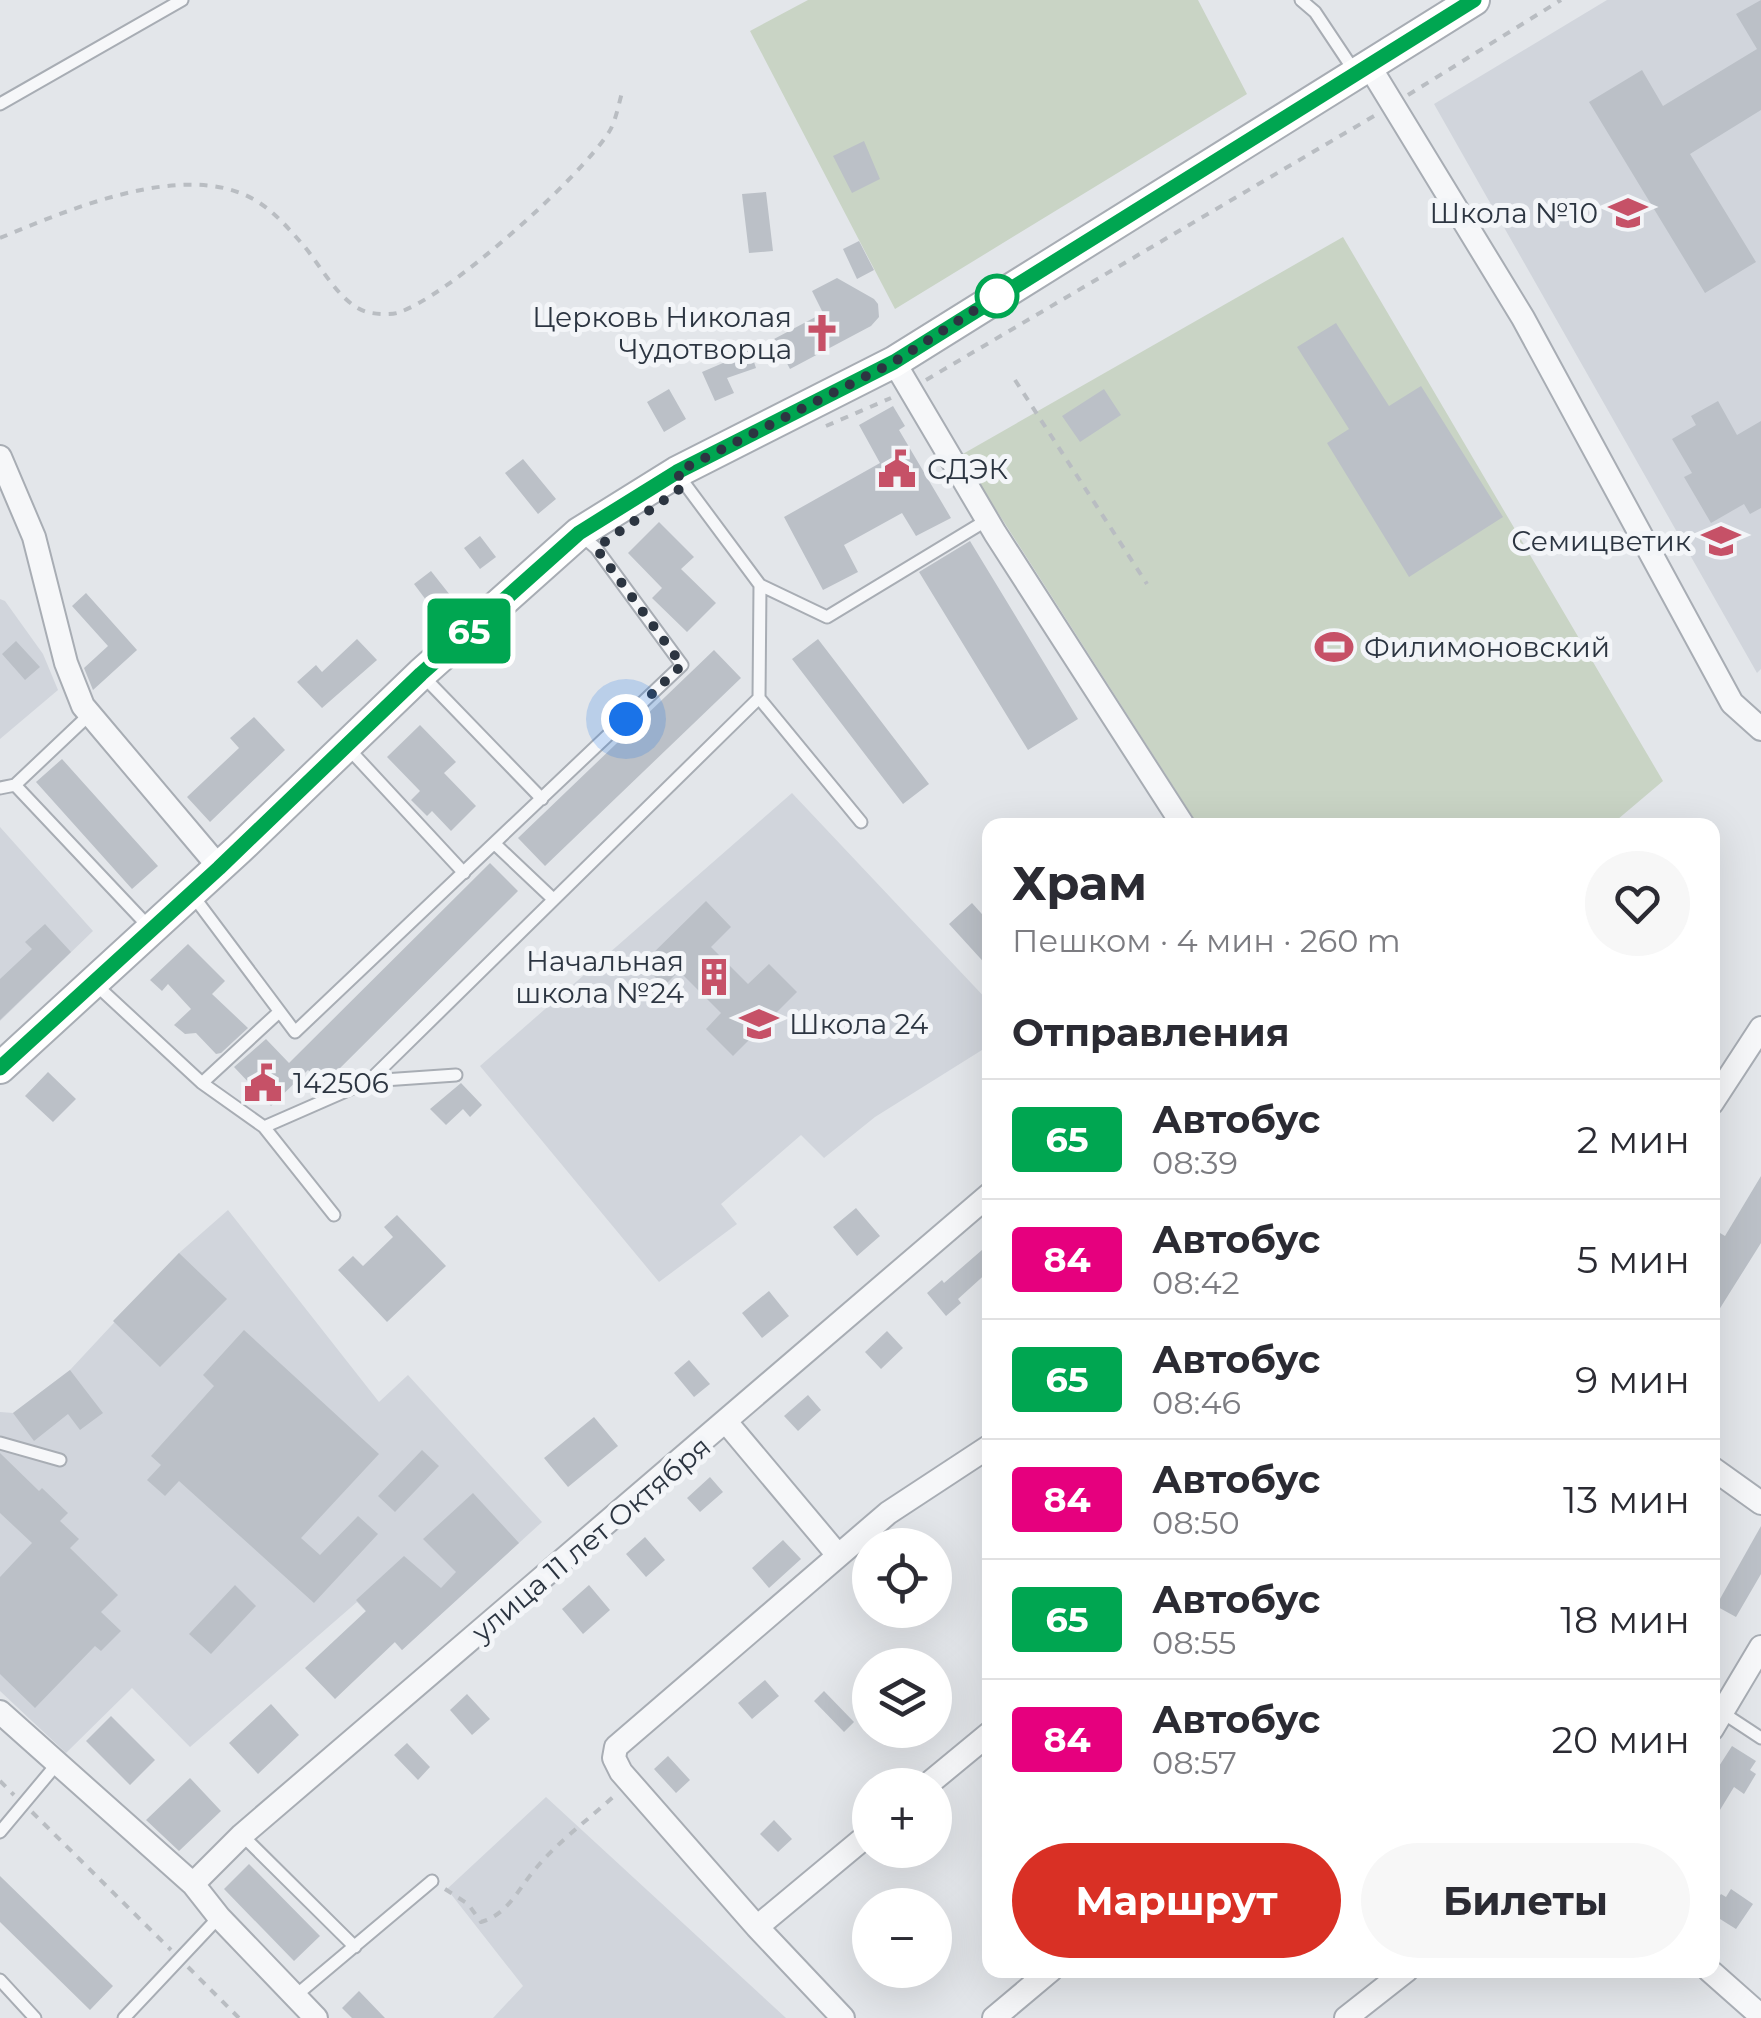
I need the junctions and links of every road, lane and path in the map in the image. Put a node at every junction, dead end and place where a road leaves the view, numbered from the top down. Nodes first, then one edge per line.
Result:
1 (182, 0) edge
2 (1301, 0) edge
3 (1474, 0) edge
4 (1561, 0) edge
5 (1362, 68) junction
6 (622, 89) dead end
7 (0, 104) edge
8 (1394, 105) junction
9 (0, 238) edge
10 (894, 362) junction
11 (1014, 380) dead end
12 (910, 390) junction
13 (823, 427) dead end
14 (0, 457) edge
15 (677, 472) junction
16 (987, 520) junction
17 (579, 533) junction
18 (1146, 584) dead end
19 (760, 585) junction
20 (421, 674) junction
21 (759, 698) junction
22 (88, 715) junction
23 (1761, 729) edge
24 (345, 746) junction
25 (15, 785) junction
26 (0, 788) edge
27 (542, 799) junction
28 (1179, 818) edge
29 (861, 822) dead end
30 (495, 844) junction
31 (219, 868) junction
32 (464, 872) junction
33 (191, 893) junction
34 (552, 898) junction
35 (152, 930) junction
36 (94, 983) junction
37 (279, 1012) junction
38 (1761, 1028) edge
39 (0, 1068) edge
40 (456, 1075) dead end
41 (368, 1081) junction
42 (202, 1083) junction
43 (1720, 1091) edge
44 (264, 1127) junction
45 (982, 1201) edge
46 (334, 1215) dead end
47 (727, 1424) junction
48 (0, 1444) edge
49 (982, 1451) edge
50 (60, 1460) dead end
51 (1720, 1474) edge
52 (1761, 1503) edge
53 (838, 1554) junction
54 (1761, 1647) edge
55 (0, 1712) edge
56 (1720, 1718) edge
57 (1720, 1722) edge
58 (1761, 1738) edge
59 (982, 1740) edge
60 (614, 1758) junction
61 (56, 1765) junction
62 (948, 1768) edge
63 (0, 1781) edge
64 (24, 1804) junction
65 (0, 1832) edge
66 (242, 1835) junction
67 (852, 1848) edge
68 (432, 1881) joint
69 (193, 1884) junction
70 (219, 1917) junction
71 (757, 1926) junction
72 (356, 1947) junction
73 (180, 1959) junction
74 (1042, 1978) edge
75 (1397, 1978) edge
76 (1717, 1978) edge
77 (0, 1980) edge
78 (294, 1997) junction
79 (1761, 2016) edge
80 (34, 2018) edge
81 (124, 2018) edge
82 (239, 2018) edge
83 (316, 2018) edge
84 (843, 2018) edge
85 (994, 2018) edge
86 (1346, 2018) edge

1 - 7 lane
2 - 5 lane
3 - 5 street
4 - 8 path
5 - 8 street
5 - 10 street
6 - 9 path
8 - 12 path
8 - 23 street
10 - 12 street
10 - 15 street
11 - 18 path
12 - 13 path
12 - 16 street
14 - 22 street
15 - 17 street
15 - 19 lane
16 - 19 lane
16 - 28 street
17 - 20 street
17 - 27 lane
19 - 21 lane
20 - 24 street
20 - 27 lane
21 - 29 lane
21 - 34 lane
22 - 25 lane
22 - 31 street
24 - 31 street
24 - 32 lane
25 - 26 lane
25 - 35 lane
27 - 30 lane
30 - 32 lane
30 - 34 lane
31 - 33 street
32 - 37 lane
33 - 35 street
33 - 37 lane
34 - 41 lane
35 - 36 street
36 - 39 street
36 - 42 lane
37 - 42 lane
38 - 43 street
40 - 41 lane
41 - 44 lane
42 - 44 lane
44 - 46 lane
45 - 47 street, улица 11 лет Октября
47 - 53 street
47 - 66 street, улица 11 лет Октября
48 - 50 lane
49 - 53 street
51 - 52 street
53 - 60 street
54 - 56 street
55 - 61 street
57 - 58 lane
59 - 62 street
60 - 68 path
60 - 71 street
61 - 64 lane
61 - 69 street
63 - 64 path
64 - 65 lane
64 - 73 path
66 - 69 street, улица 11 лет Октября
66 - 72 lane
67 - 71 street
68 - 72 lane
69 - 70 street
70 - 73 lane
70 - 78 street
71 - 84 street
72 - 78 lane
73 - 81 lane
73 - 82 path
74 - 85 street
75 - 86 street
76 - 79 street
77 - 80 lane
78 - 83 street

